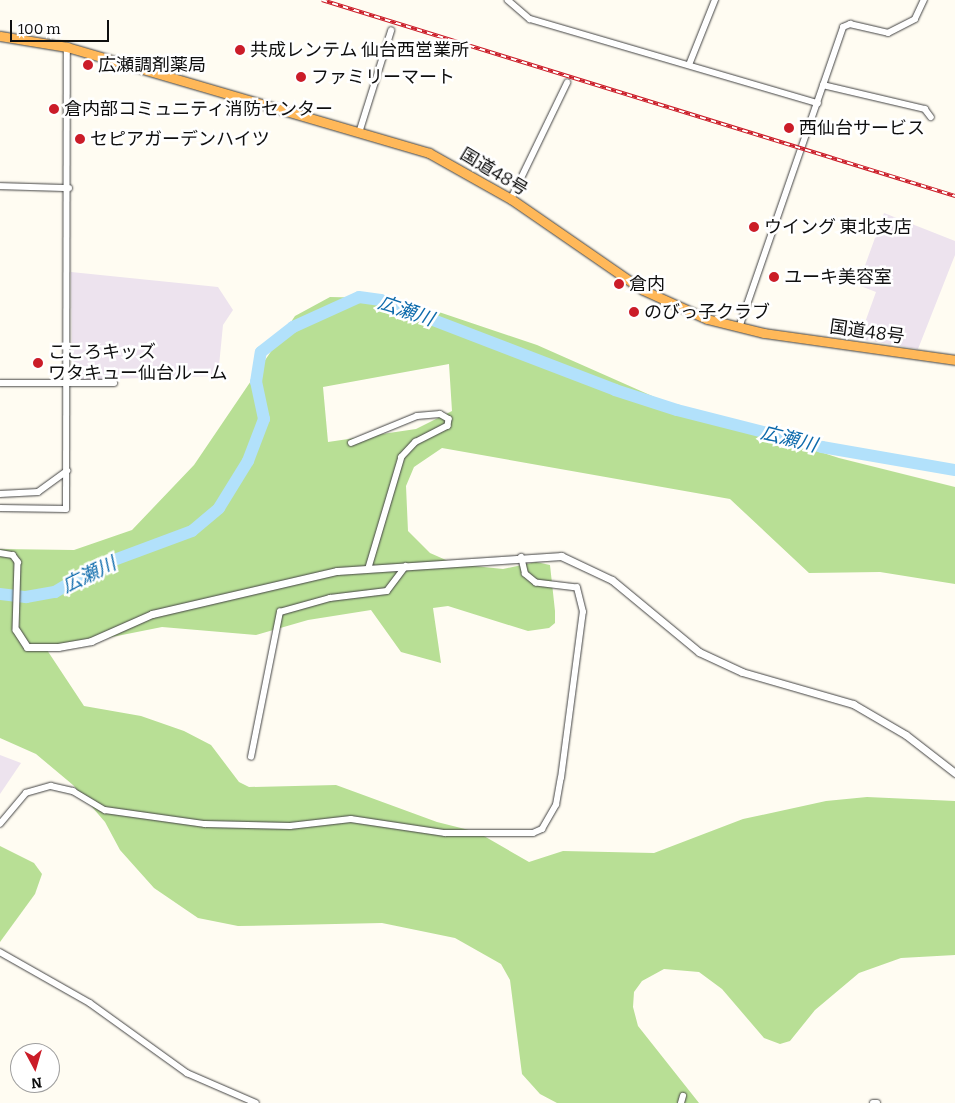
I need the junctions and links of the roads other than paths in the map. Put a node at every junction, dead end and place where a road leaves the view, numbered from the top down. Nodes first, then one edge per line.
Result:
1 (508, 0) edge
2 (715, 0) edge
3 (924, 0) edge
4 (391, 31) dead end
5 (0, 36) edge
6 (67, 47) junction
7 (689, 65) junction
8 (567, 83) dead end
9 (824, 86) junction
10 (818, 103) junction
11 (931, 117) dead end
12 (360, 130) junction
13 (0, 186) edge
14 (69, 188) junction
15 (511, 199) junction
16 (739, 328) junction
17 (955, 360) edge
18 (69, 382) junction
19 (0, 383) edge
20 (114, 383) dead end
21 (351, 443) dead end
22 (67, 471) junction
23 (0, 494) edge
24 (0, 508) edge
25 (0, 554) edge
26 (521, 557) junction
27 (406, 566) junction
28 (369, 568) junction
29 (16, 630) joint
30 (251, 757) dead end
31 (955, 773) edge
32 (0, 824) edge
33 (0, 952) edge
34 (256, 1103) edge

1 - 7 street
2 - 7 street
3 - 9 street
4 - 12 street
5 - 6 highway, 国道48号
6 - 12 highway, 国道48号
6 - 14 street
7 - 10 street
8 - 15 street
9 - 10 street
9 - 11 street
10 - 16 street
12 - 15 highway, 国道48号
13 - 14 street
14 - 18 street
15 - 16 highway, 国道48号
16 - 17 highway, 国道48号
18 - 19 street
18 - 20 street
18 - 22 street
21 - 28 street
22 - 23 street
22 - 24 street
25 - 29 street
26 - 27 street
26 - 31 street
26 - 32 street
27 - 28 street
27 - 30 street
28 - 29 street
33 - 34 street

